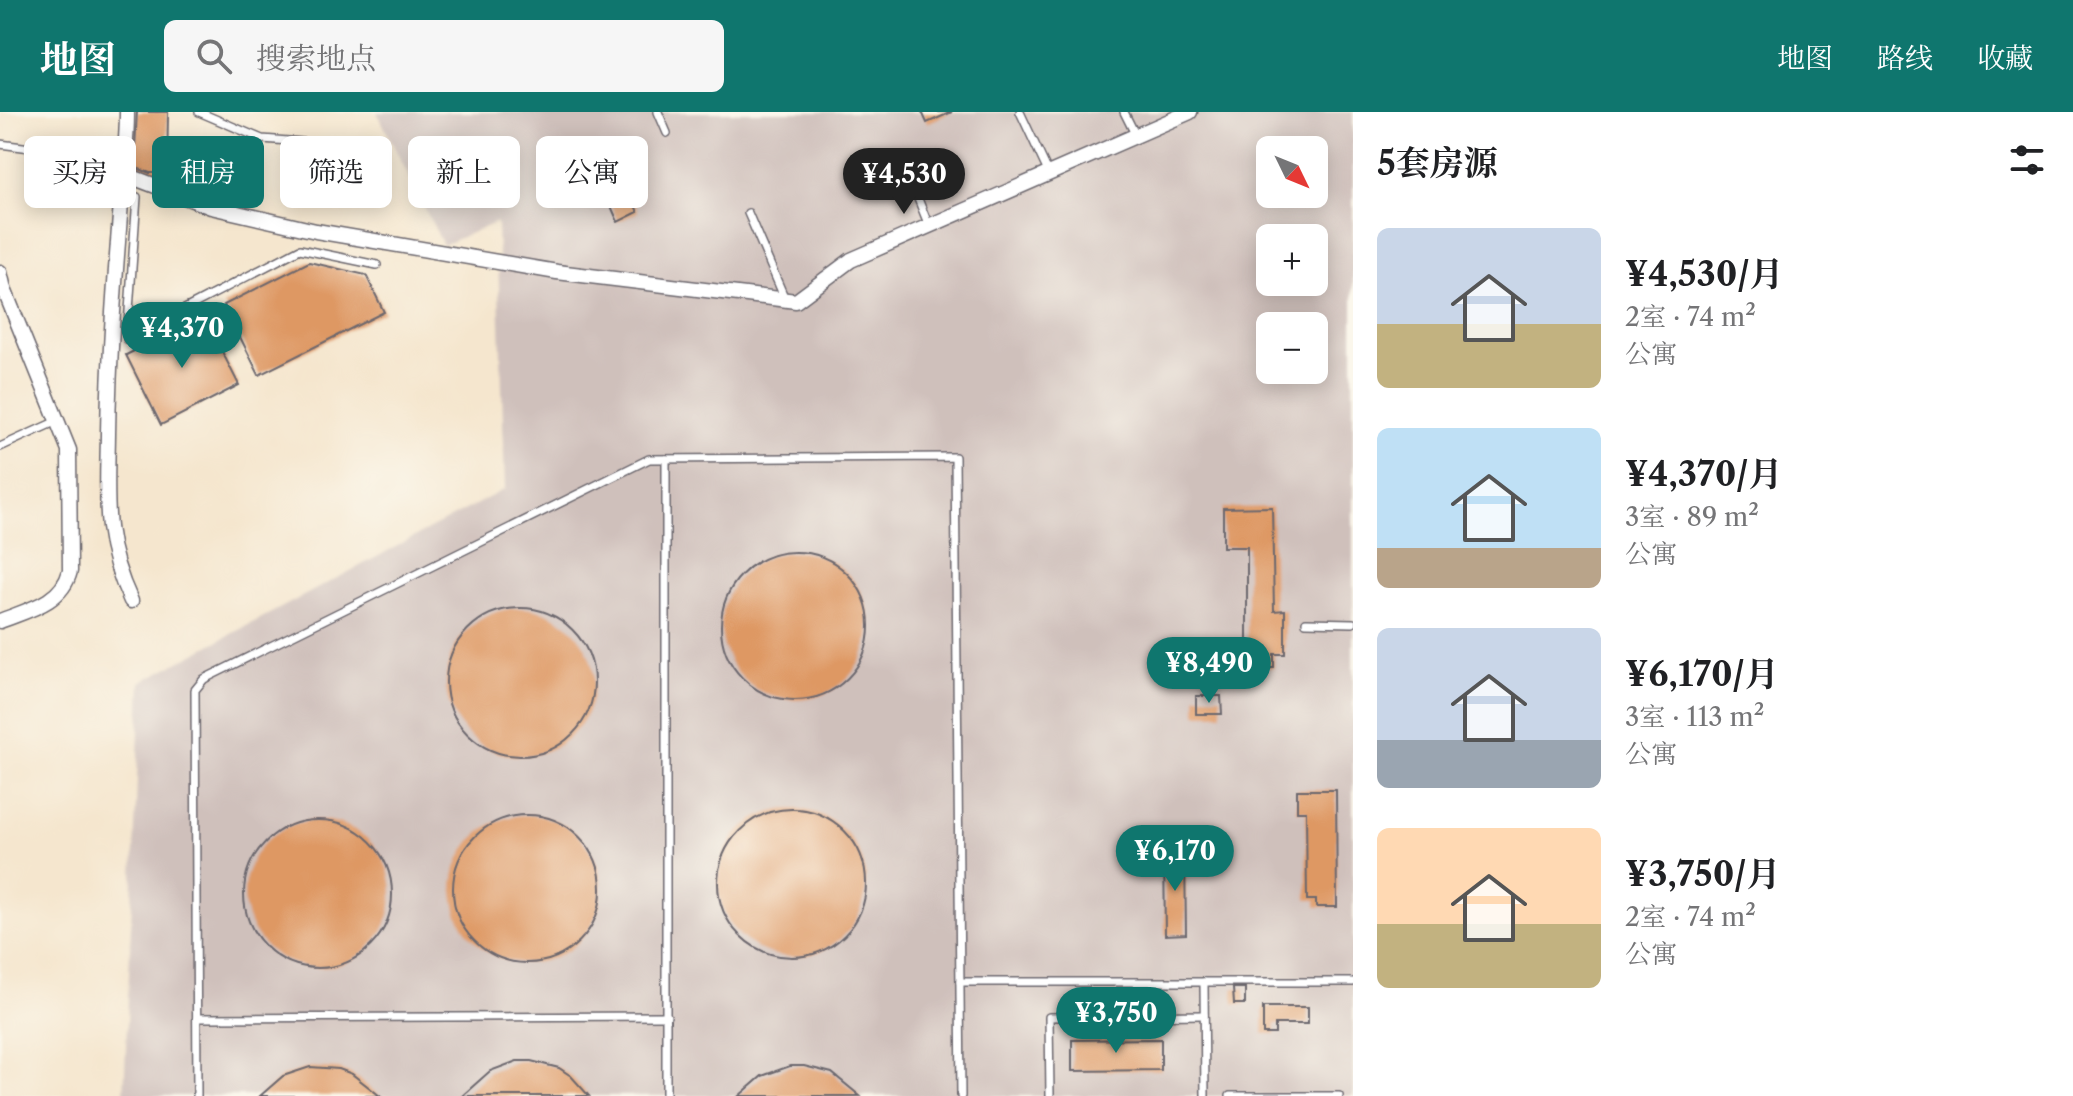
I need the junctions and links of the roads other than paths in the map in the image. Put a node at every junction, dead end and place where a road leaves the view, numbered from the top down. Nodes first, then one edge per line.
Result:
1 (127, 112) edge
2 (199, 112) edge
3 (658, 112) edge
4 (1020, 112) edge
5 (1124, 112) edge
6 (1190, 112) edge
7 (667, 133) dead end
8 (127, 136) edge
9 (1136, 136) junction
10 (280, 140) edge
11 (0, 144) edge
12 (24, 147) edge
13 (902, 159) dead end
14 (1049, 174) junction
15 (136, 179) edge
16 (136, 197) edge
17 (120, 208) edge
18 (748, 213) dead end
19 (929, 226) junction
20 (377, 265) dead end
21 (1, 278) edge
22 (785, 299) junction
23 (59, 420) junction
24 (0, 447) edge
25 (666, 459) junction
26 (131, 601) dead end
27 (0, 621) edge
28 (1306, 622) dead end
29 (1353, 623) edge
30 (960, 982) junction
31 (1204, 982) junction
32 (1353, 982) edge
33 (1204, 1015) junction
34 (667, 1016) junction
35 (197, 1018) junction
36 (197, 1096) edge
37 (666, 1096) edge
38 (961, 1096) edge
39 (1050, 1096) edge
40 (1205, 1096) edge
41 (1230, 1096) edge
42 (1339, 1096) edge

1 - 8 street
2 - 10 lane
3 - 7 lane
4 - 14 lane
5 - 9 lane
6 - 9 street
9 - 14 street
11 - 12 lane
13 - 19 lane
14 - 19 street
15 - 22 street
16 - 20 lane
17 - 26 street
18 - 22 lane
19 - 22 street
21 - 23 street
23 - 24 lane
23 - 27 street
25 - 30 lane
25 - 34 lane
25 - 35 lane
28 - 29 lane
30 - 31 lane
30 - 38 lane
31 - 32 lane
31 - 33 lane
33 - 39 lane
33 - 40 lane
34 - 35 lane
34 - 37 lane
35 - 36 lane
41 - 42 lane

